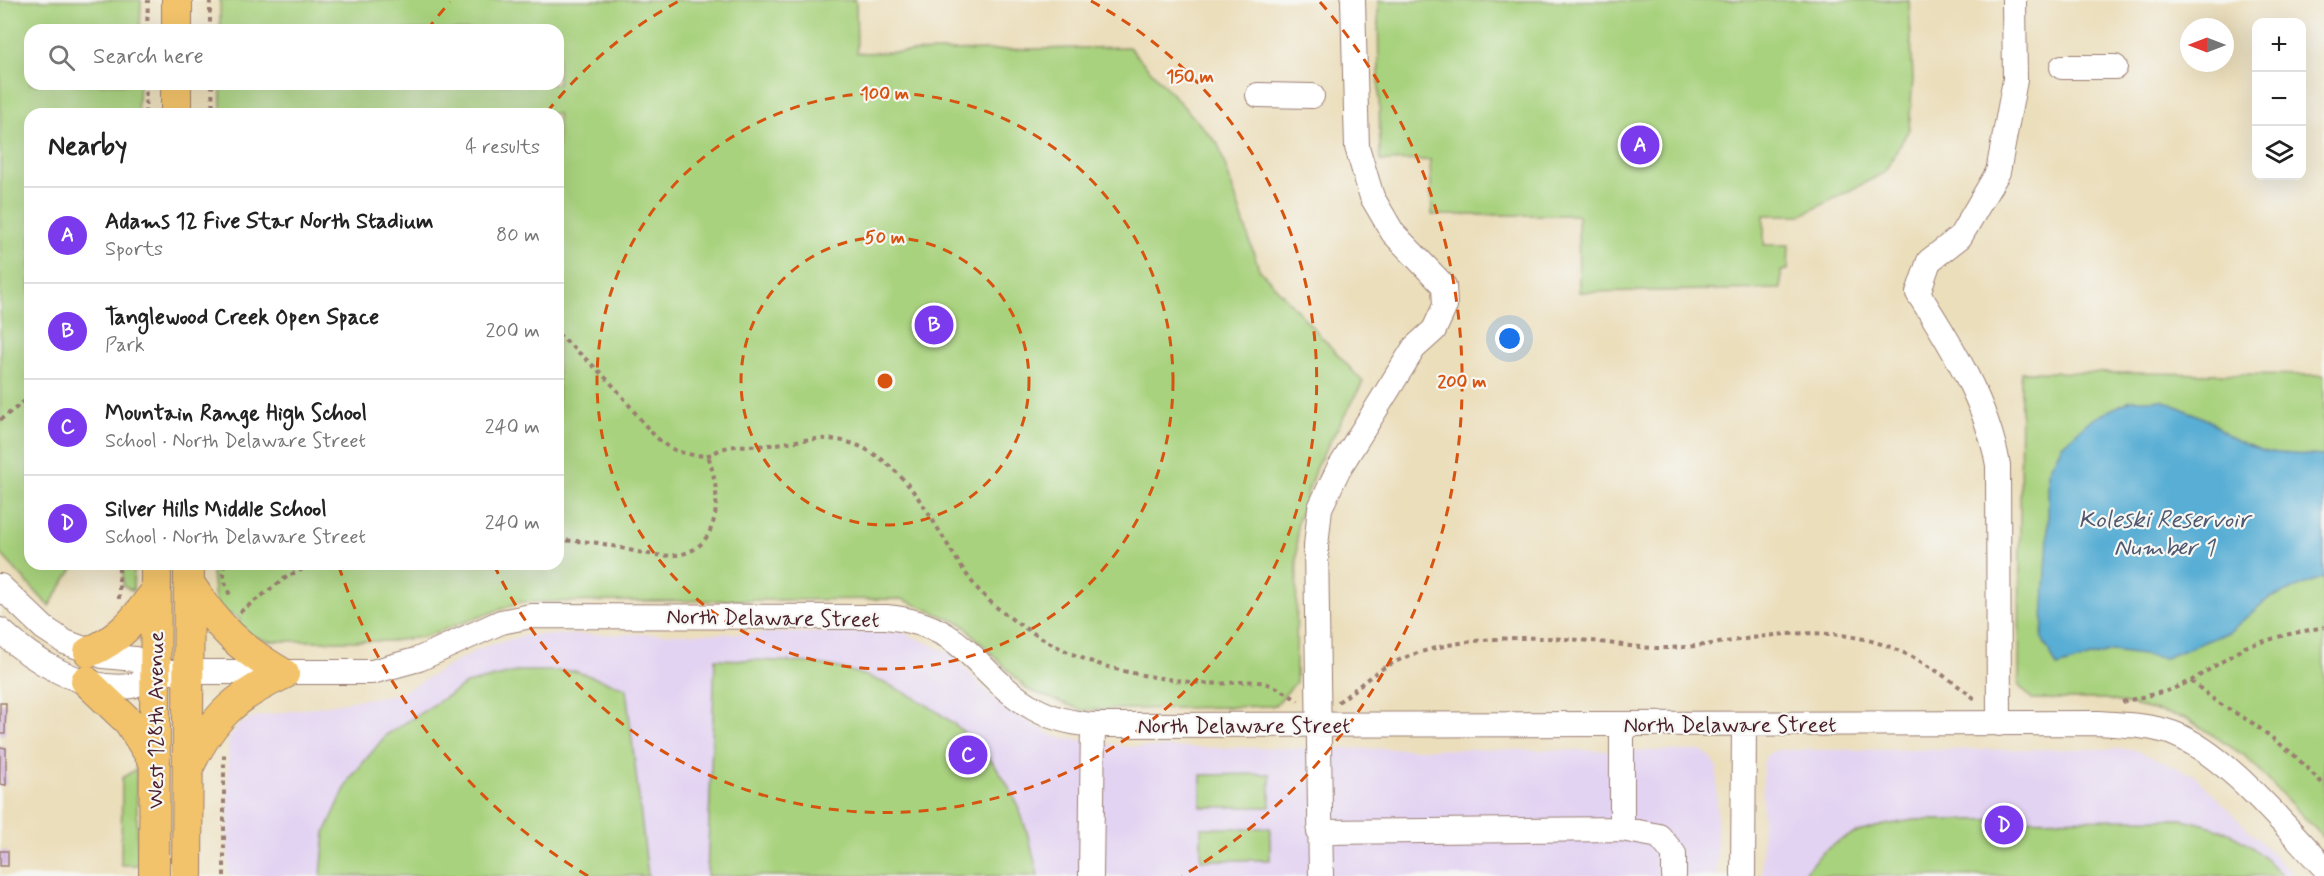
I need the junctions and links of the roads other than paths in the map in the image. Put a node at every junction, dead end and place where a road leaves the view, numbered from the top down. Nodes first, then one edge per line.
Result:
1 (177, 0) edge
2 (1353, 0) edge
3 (2014, 0) edge
4 (177, 24) edge
5 (2062, 67) dead end
6 (2115, 67) dead end
7 (176, 90) edge
8 (1258, 95) dead end
9 (1312, 96) dead end
10 (176, 108) edge
11 (189, 573) edge
12 (156, 578) edge
13 (0, 586) edge
14 (0, 630) edge
15 (87, 666) junction
16 (156, 672) junction
17 (189, 672) junction
18 (284, 674) junction
19 (1623, 724) junction
20 (1999, 724) junction
21 (1093, 725) junction
22 (1319, 725) junction
23 (1743, 725) junction
24 (155, 763) junction
25 (188, 770) junction
26 (1623, 829) junction
27 (1319, 832) junction
28 (2324, 867) edge
29 (154, 876) edge
30 (188, 876) edge
31 (1091, 876) edge
32 (1321, 876) edge
33 (1674, 876) edge
34 (1743, 876) edge

1 - 4 main road
2 - 22 street
3 - 20 street
5 - 6 street
7 - 10 main road
8 - 9 street
11 - 17 main road, West 128th Avenue
11 - 18 main road
12 - 15 main road
12 - 16 main road, West 128th Avenue
13 - 15 street, North Delaware Street
14 - 15 street, North Delaware Street
15 - 16 street, North Delaware Street
15 - 24 main road
16 - 17 street, North Delaware Street
16 - 24 main road, West 128th Avenue
17 - 18 street, North Delaware Street
17 - 25 main road, West 128th Avenue
18 - 21 street, North Delaware Street
18 - 25 main road
19 - 22 street, North Delaware Street
19 - 23 street, North Delaware Street
19 - 26 street
20 - 23 street, North Delaware Street
20 - 28 street, North Delaware Street
21 - 22 street, North Delaware Street
21 - 31 street
22 - 27 street
23 - 34 street
24 - 29 main road, West 128th Avenue
25 - 30 main road, West 128th Avenue
26 - 27 street
26 - 33 street
27 - 32 street

